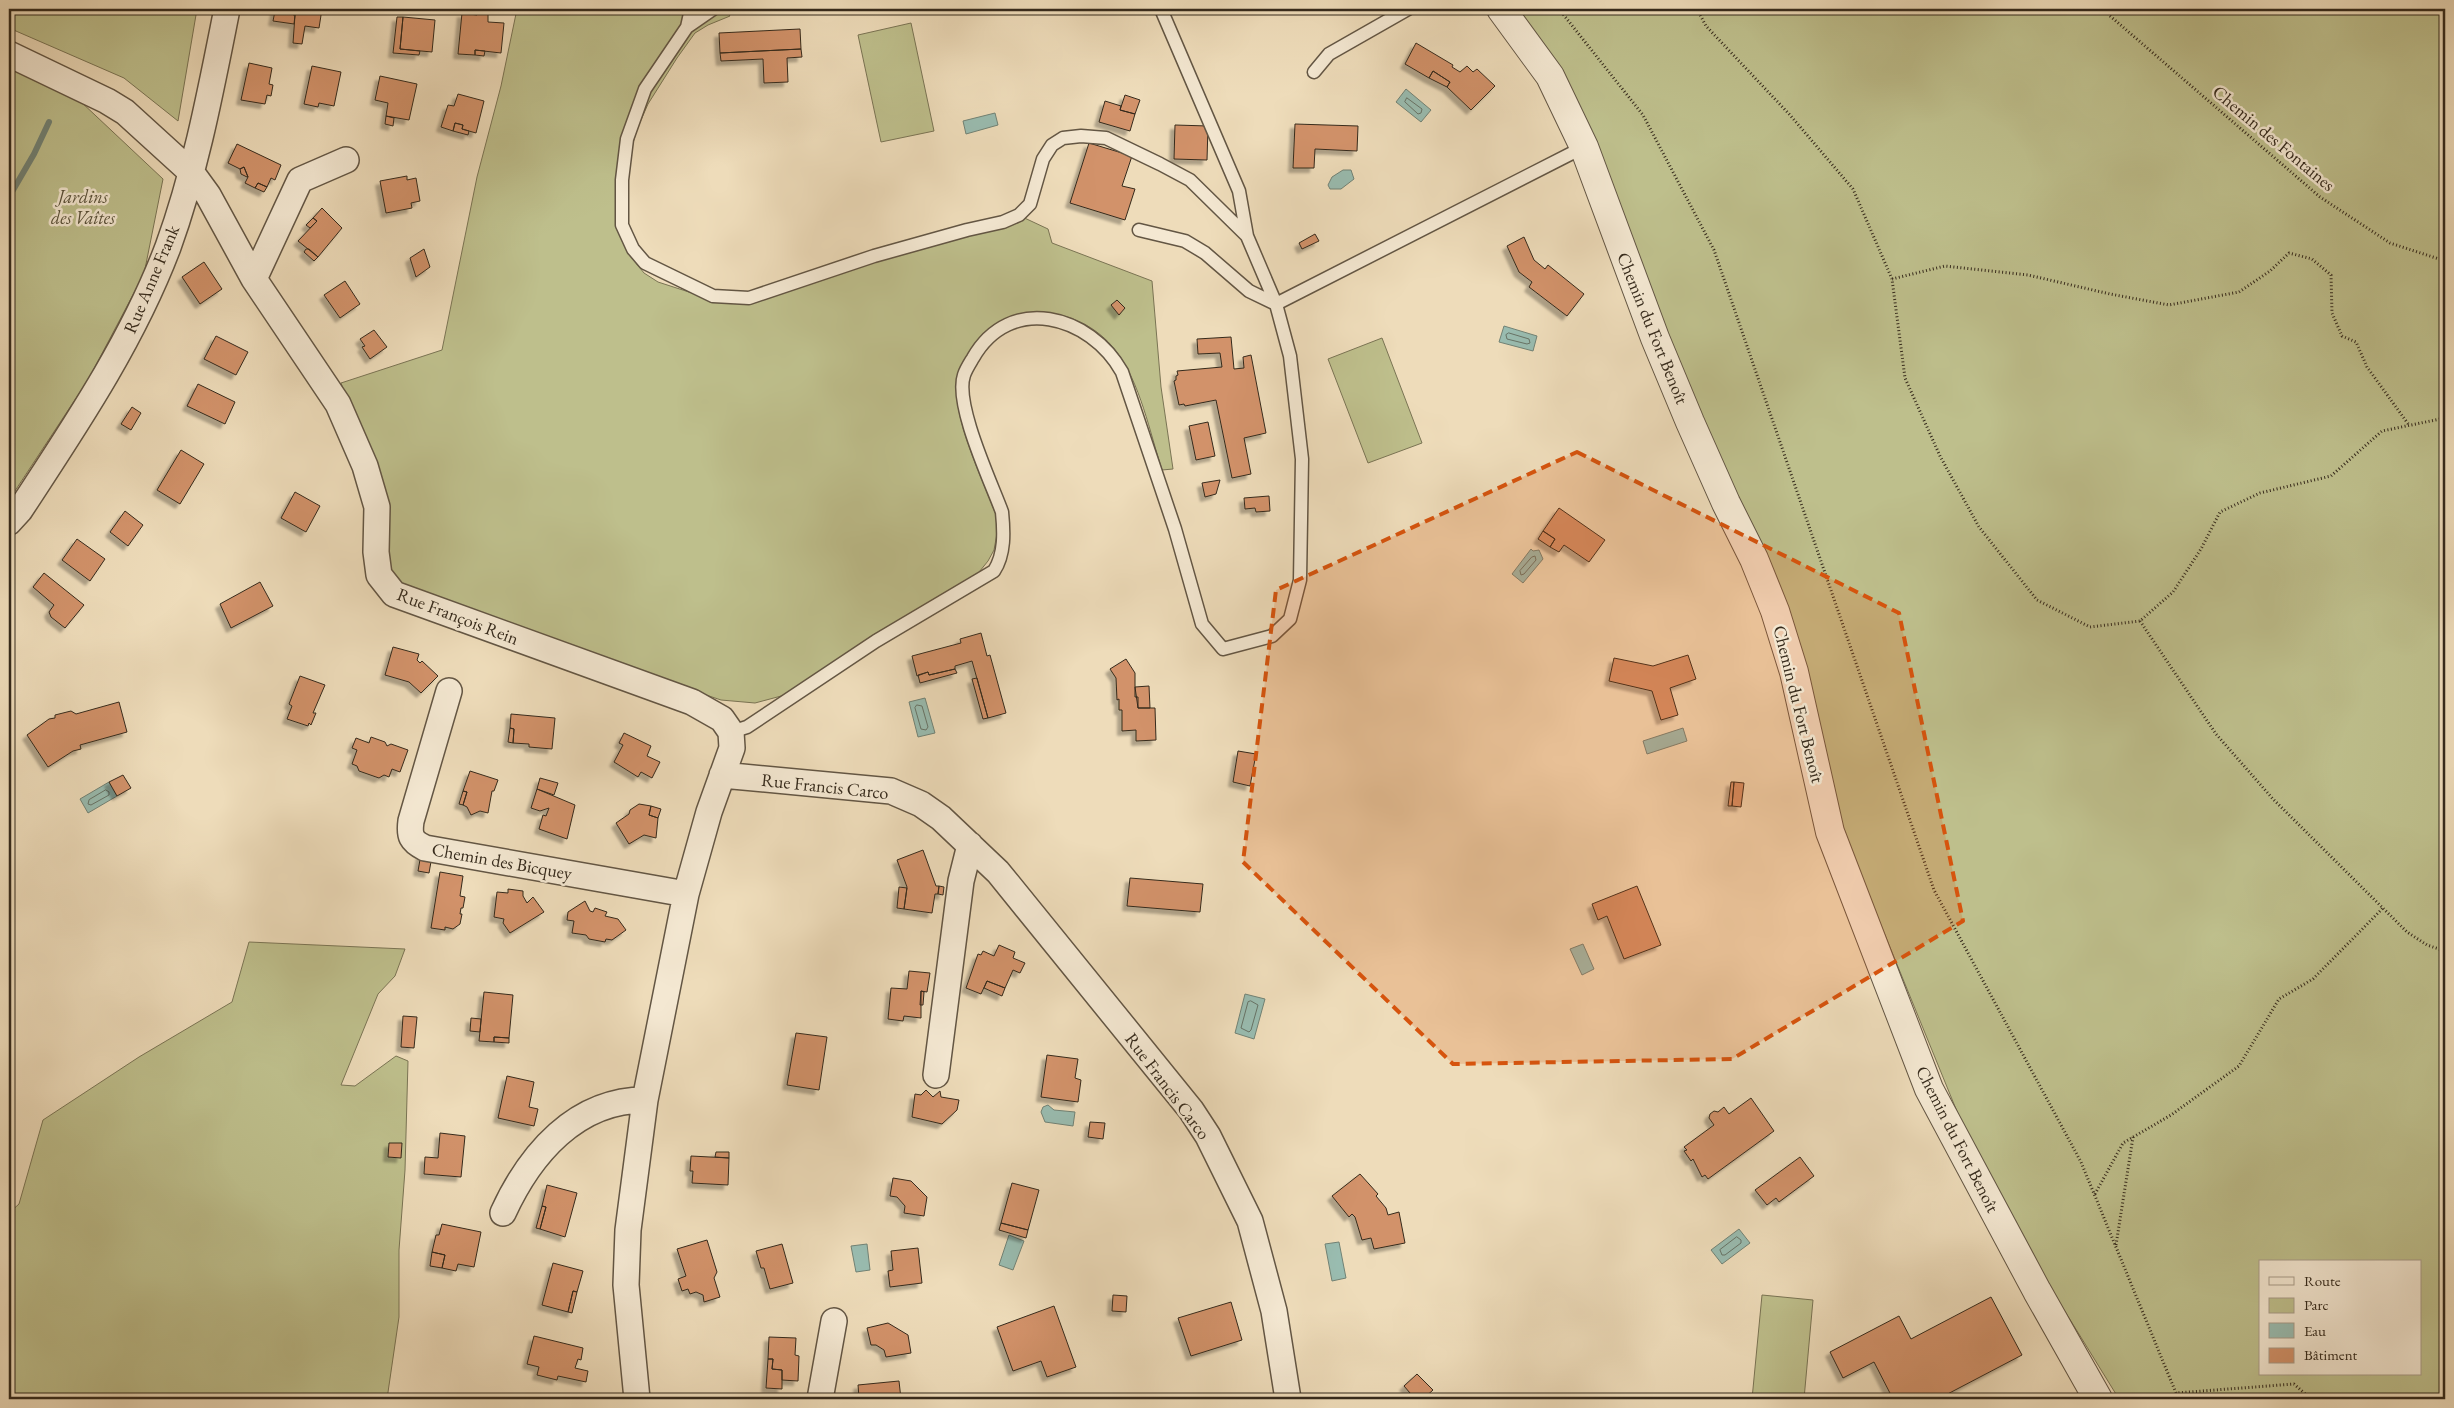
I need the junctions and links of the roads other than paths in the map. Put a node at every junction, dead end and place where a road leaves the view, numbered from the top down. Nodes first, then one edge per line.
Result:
1 (228, 9) edge
2 (690, 9) edge
3 (713, 9) edge
4 (1161, 9) edge
5 (1408, 9) edge
6 (1501, 9) edge
7 (687, 27) junction
8 (9, 54) edge
9 (1314, 72) dead end
10 (1584, 147) junction
11 (346, 160) dead end
12 (192, 173) junction
13 (1139, 230) dead end
14 (1247, 236) junction
15 (254, 279) junction
16 (1276, 304) junction
17 (9, 522) edge
18 (449, 691) dead end
19 (731, 732) junction
20 (722, 775) junction
21 (970, 845) junction
22 (686, 894) junction
23 (936, 1075) dead end
24 (645, 1100) junction
25 (503, 1213) dead end
26 (834, 1321) dead end
27 (637, 1399) edge
28 (820, 1399) edge
29 (1288, 1399) edge
30 (2098, 1399) edge

1 - 12 street, Rue Anne Frank
2 - 7 lane
3 - 7 lane
4 - 14 lane
5 - 9 lane
6 - 10 street, Chemin du Fort Benoît
7 - 14 lane
8 - 12 street, Rue François Rein
10 - 16 lane
10 - 30 street, Chemin du Fort Benoît
11 - 15 street
12 - 15 street, Rue François Rein
12 - 17 street, Rue Anne Frank
13 - 16 lane
14 - 16 lane
15 - 19 street, Rue François Rein
16 - 19 lane
18 - 22 street, Chemin des Bicquey
19 - 20 street
20 - 21 street, Rue Francis Carco
20 - 22 street
21 - 23 street
21 - 29 street, Rue Francis Carco
22 - 24 street
24 - 25 street
24 - 27 street
26 - 28 street

